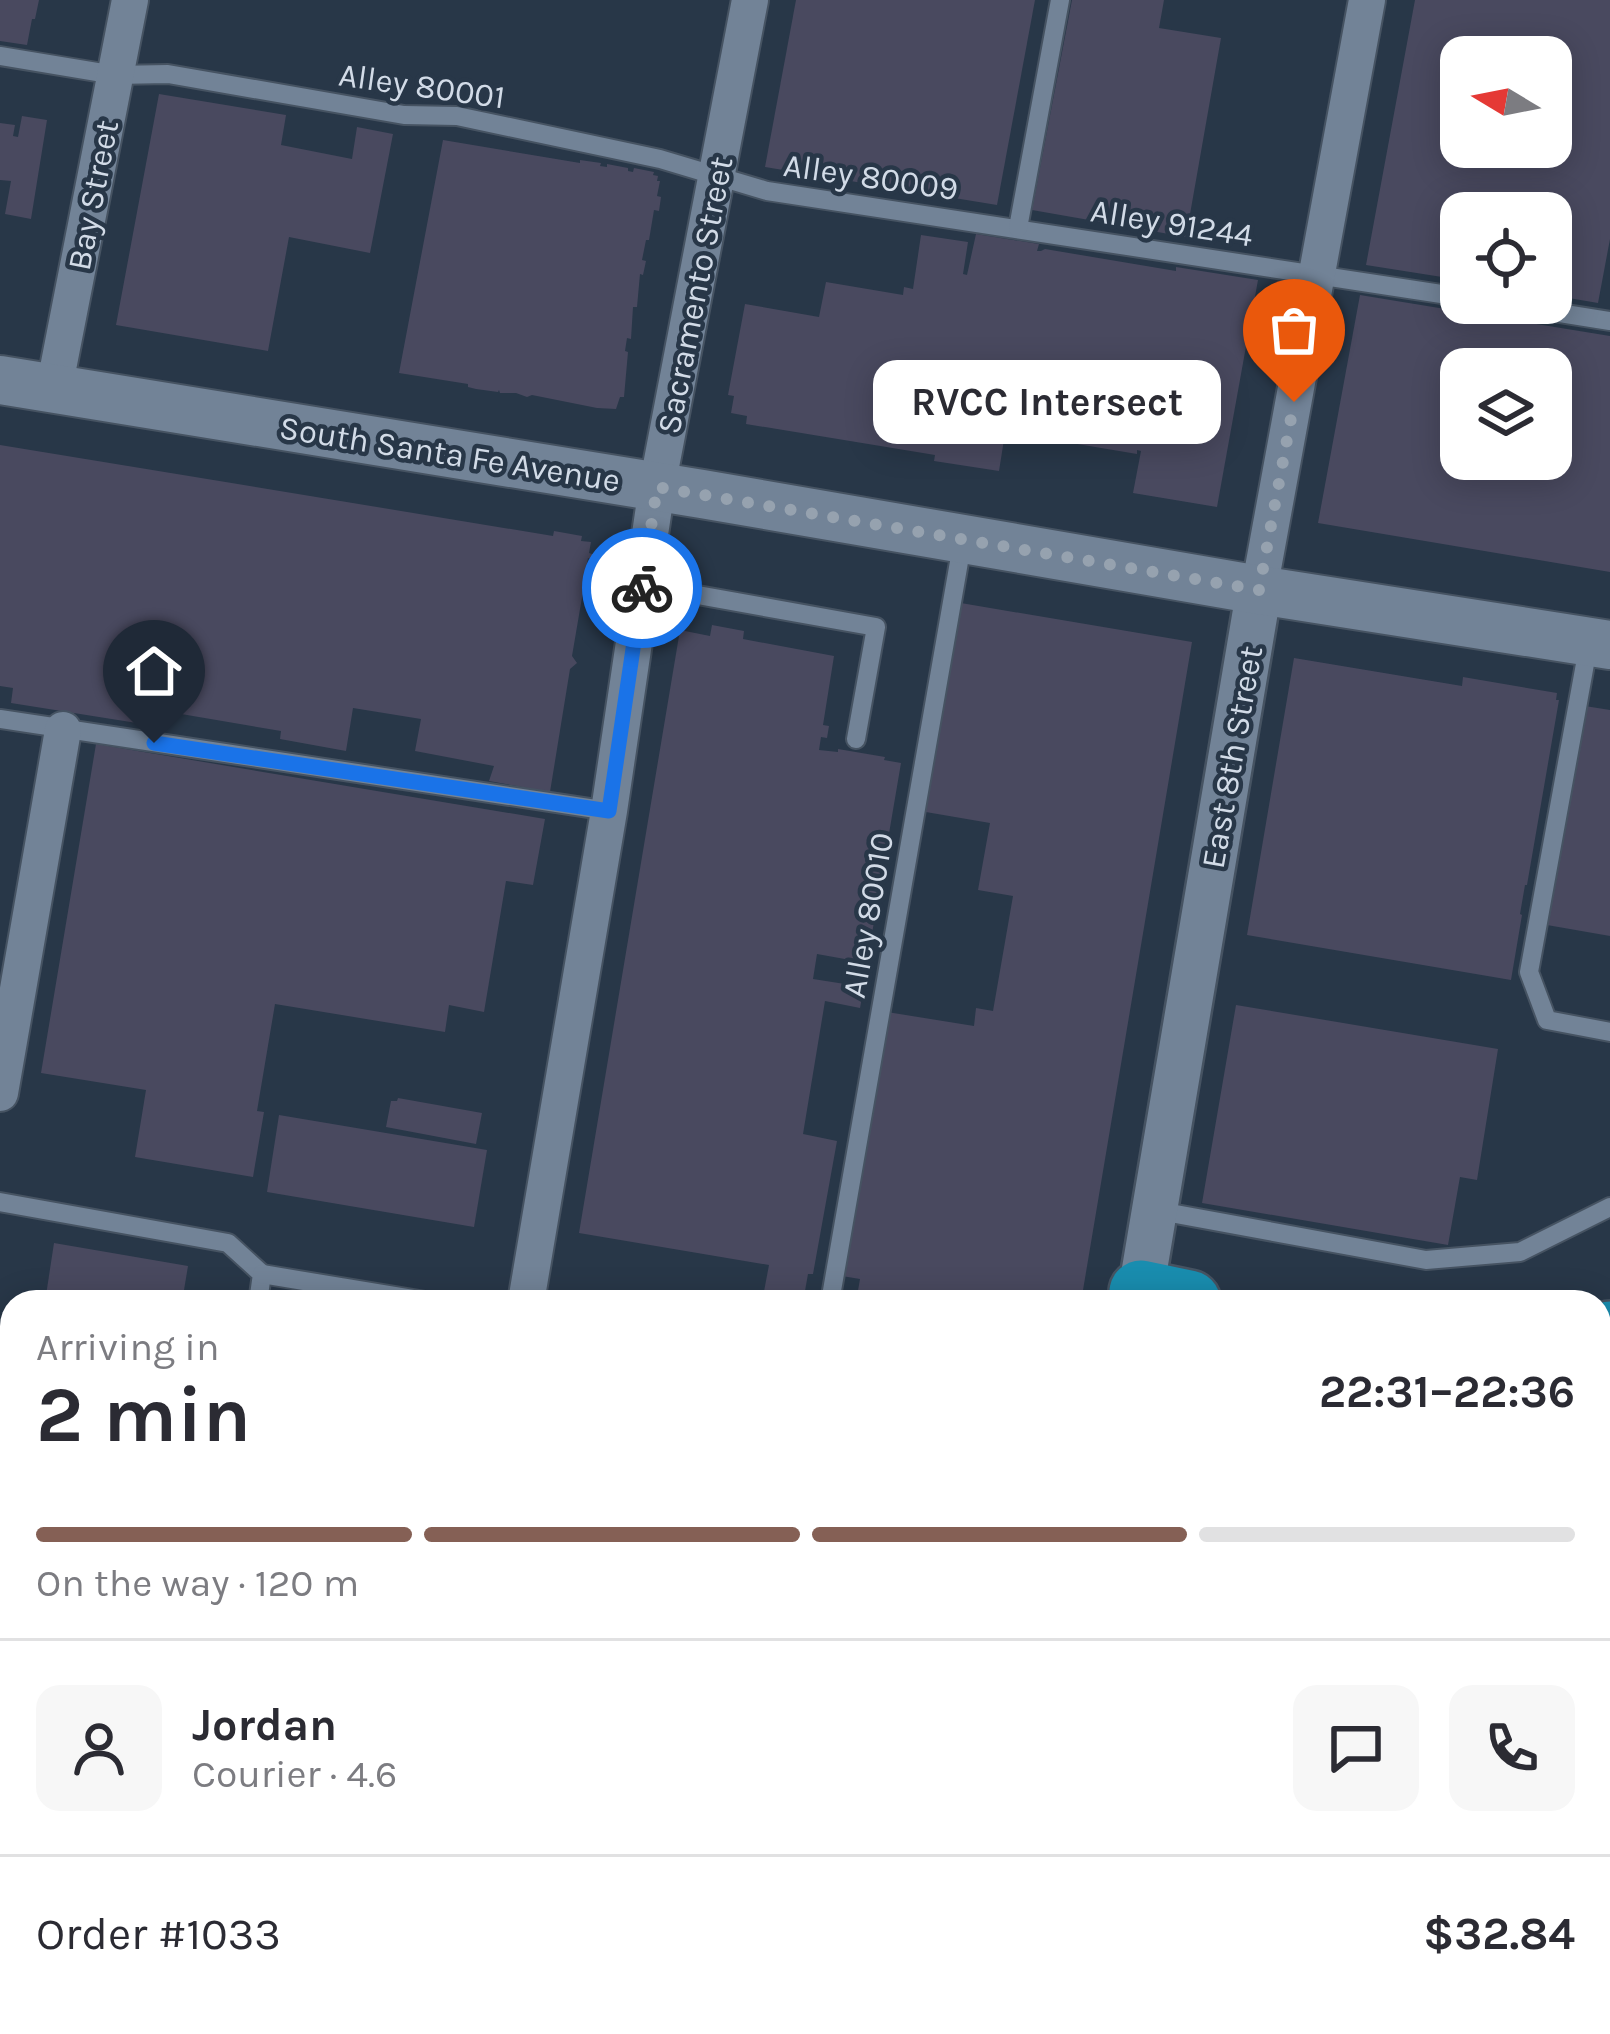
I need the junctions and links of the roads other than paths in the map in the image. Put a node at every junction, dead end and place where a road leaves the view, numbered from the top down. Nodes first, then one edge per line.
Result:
1 (130, 0) edge
2 (751, 0) edge
3 (1060, 0) edge
4 (1367, 0) edge
5 (0, 56) edge
6 (115, 75) junction
7 (717, 177) junction
8 (1018, 228) junction
9 (1318, 275) junction
10 (1440, 294) edge
11 (1572, 315) edge
12 (1610, 321) edge
13 (0, 380) edge
14 (54, 389) junction
15 (657, 487) junction
16 (963, 539) junction
17 (642, 585) junction
18 (1259, 590) junction
19 (1600, 644) edge
20 (0, 719) edge
21 (63, 730) junction
22 (856, 740) dead end
23 (609, 811) junction
24 (1610, 1032) edge
25 (0, 1093) edge
26 (0, 1202) edge
27 (1610, 1207) edge
28 (1154, 1210) junction
29 (262, 1274) junction
30 (259, 1290) edge
31 (359, 1290) edge
32 (528, 1290) edge
33 (832, 1290) edge
34 (1156, 1290) edge

1 - 6 street, Bay Street
2 - 7 street, Sacramento Street
3 - 8 lane
4 - 9 street, East 8th Street
5 - 6 lane, Alley 80001
6 - 7 lane, Alley 80001
6 - 14 street, Bay Street
7 - 8 lane, Alley 80009
7 - 15 street, Sacramento Street
8 - 9 lane, Alley 91244
9 - 10 lane, Alley 91244
9 - 18 street, East 8th Street
11 - 12 lane
13 - 14 main road, South Santa Fe Avenue
14 - 15 main road, South Santa Fe Avenue
15 - 16 main road, South Santa Fe Avenue
15 - 17 street, Sacramento Street
16 - 18 main road, South Santa Fe Avenue
16 - 33 lane, Alley 80010
17 - 22 lane
17 - 23 street, Sacramento Street
18 - 19 main road, South Santa Fe Avenue
18 - 28 street, East 8th Street
19 - 24 lane
20 - 21 lane
21 - 23 lane
21 - 25 street
23 - 32 street, Sacramento Street
26 - 29 lane
27 - 28 lane
28 - 34 street, East 8th Street
29 - 30 lane
29 - 31 lane

